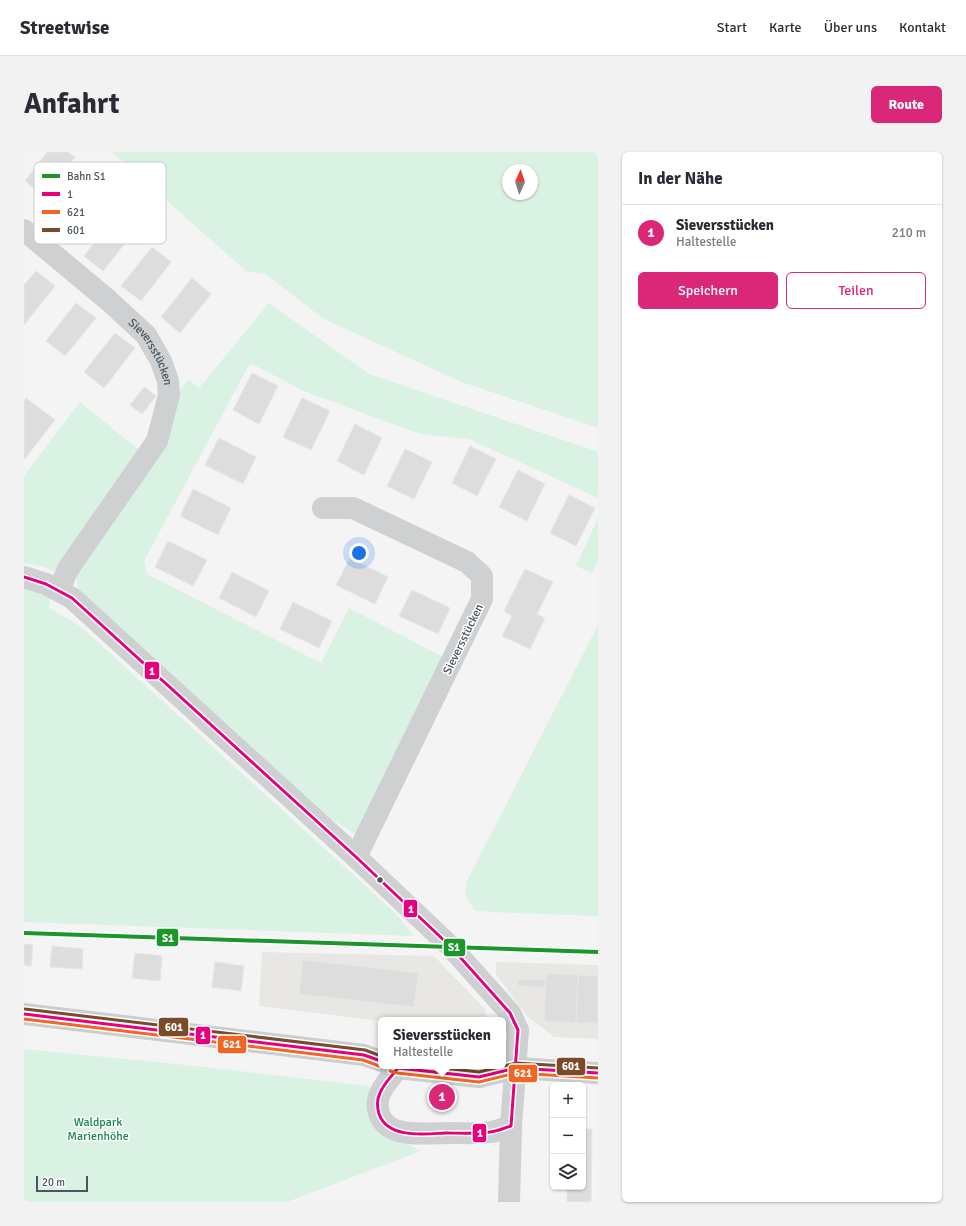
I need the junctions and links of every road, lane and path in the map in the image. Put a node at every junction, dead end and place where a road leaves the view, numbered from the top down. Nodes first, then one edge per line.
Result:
1 (24, 230) edge
2 (34, 238) edge
3 (41, 244) edge
4 (323, 508) dead end
5 (24, 576) edge
6 (59, 590) junction
7 (356, 857) junction
8 (24, 1014) edge
9 (378, 1059) edge
10 (509, 1066) edge
11 (382, 1069) edge
12 (434, 1069) edge
13 (501, 1069) edge
14 (598, 1073) edge
15 (511, 1126) junction
16 (509, 1202) edge

1 - 2 street, Sieversstücken
3 - 6 street, Sieversstücken
4 - 7 street, Sieversstücken
5 - 6 street
6 - 7 street
7 - 10 street
8 - 9 main road
10 - 14 main road
10 - 15 street
11 - 15 street
12 - 13 main road
15 - 16 street

